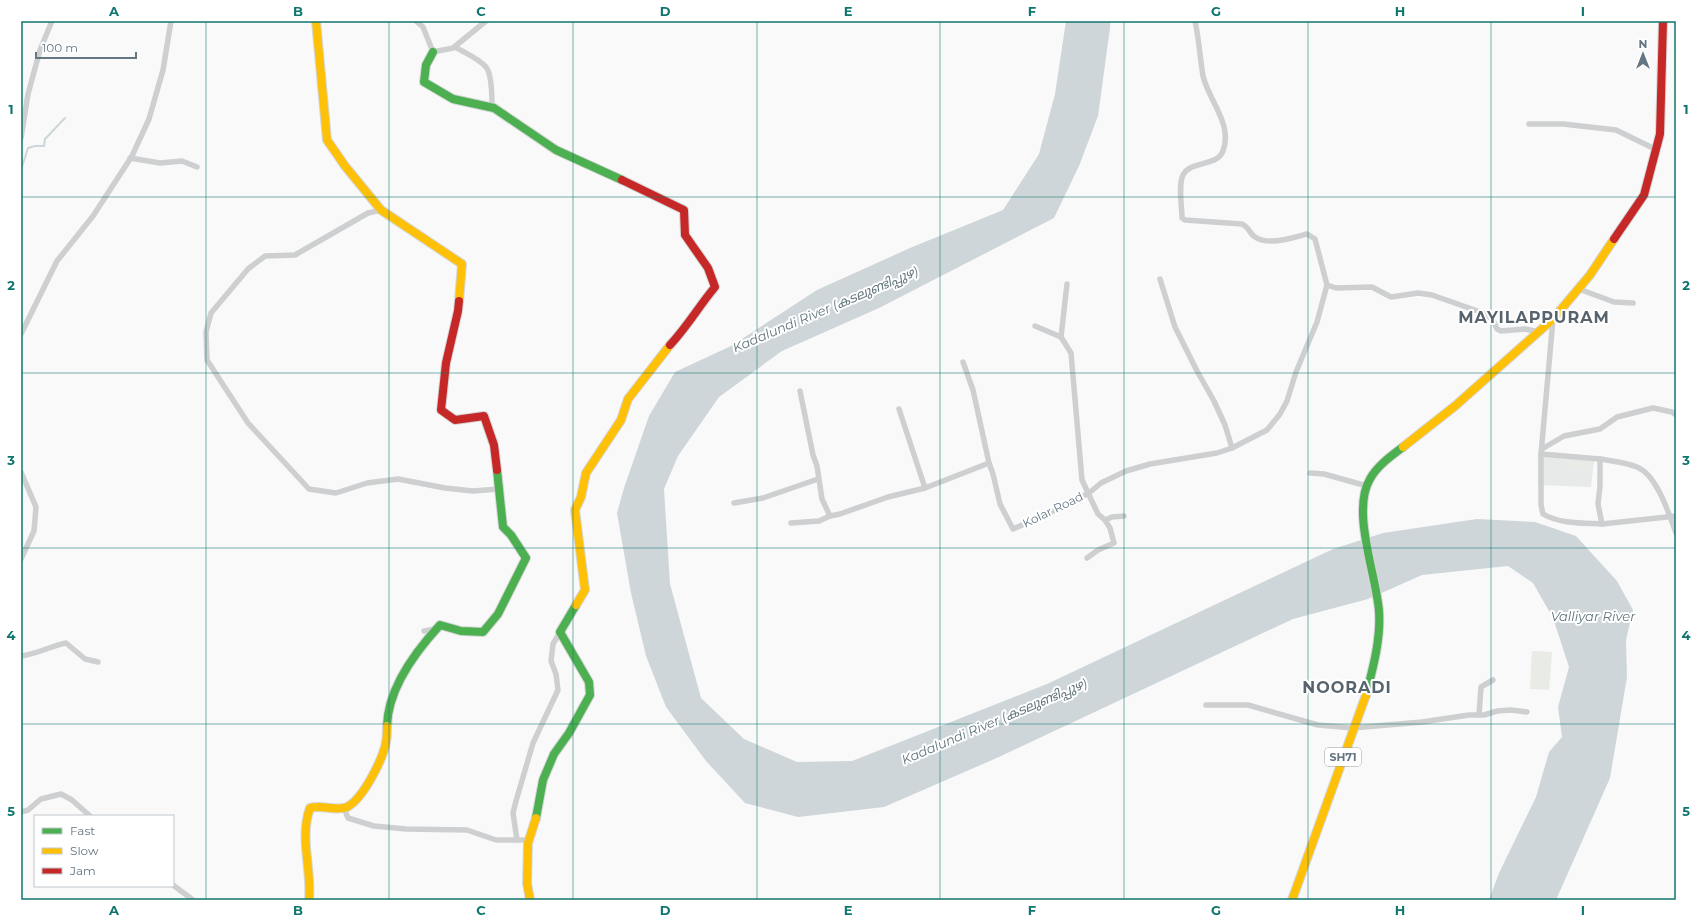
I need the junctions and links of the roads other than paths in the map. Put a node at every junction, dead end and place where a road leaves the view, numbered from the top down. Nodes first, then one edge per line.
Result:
1 (52, 21) edge
2 (171, 21) edge
3 (316, 21) edge
4 (416, 21) edge
5 (486, 21) edge
6 (1195, 21) edge
7 (1663, 21) edge
8 (455, 47) junction
9 (433, 52) junction
10 (492, 107) junction
11 (1529, 124) dead end
12 (21, 138) edge
13 (1657, 150) junction
14 (130, 158) junction
15 (198, 167) dead end
16 (381, 210) junction
17 (1160, 279) dead end
18 (1067, 284) dead end
19 (1327, 285) junction
20 (1579, 288) junction
21 (1633, 303) dead end
22 (1553, 318) junction
23 (1035, 326) dead end
24 (1539, 332) junction
25 (21, 334) edge
26 (1061, 338) junction
27 (963, 362) dead end
28 (800, 391) dead end
29 (899, 409) dead end
30 (1676, 415) edge
31 (1232, 448) junction
32 (1542, 451) junction
33 (1600, 459) junction
34 (989, 463) junction
35 (21, 472) edge
36 (1310, 473) dead end
37 (818, 479) junction
38 (1367, 486) junction
39 (925, 488) junction
40 (499, 489) junction
41 (1089, 493) junction
42 (734, 503) dead end
43 (830, 516) junction
44 (1124, 516) dead end
45 (1673, 516) edge
46 (1105, 520) junction
47 (791, 523) dead end
48 (1602, 524) junction
49 (1676, 533) edge
50 (1087, 558) dead end
51 (21, 559) edge
52 (440, 625) junction
53 (424, 631) dead end
54 (560, 632) junction
55 (21, 656) edge
56 (98, 662) dead end
57 (1493, 680) dead end
58 (1206, 705) dead end
59 (1527, 712) dead end
60 (1479, 715) junction
61 (1353, 728) junction
62 (344, 808) junction
63 (21, 812) edge
64 (89, 815) edge
65 (517, 840) junction
66 (529, 840) junction
67 (174, 886) edge
68 (193, 900) edge
69 (309, 900) edge
70 (530, 900) edge
71 (1292, 900) edge

1 - 12 street
2 - 14 street
3 - 16 street
4 - 9 street
5 - 8 street
6 - 19 street
7 - 13 street, SH71
8 - 9 street
8 - 10 street
9 - 10 street
10 - 54 street
11 - 13 street
13 - 20 street, SH71
14 - 15 street
14 - 25 street
16 - 40 street
16 - 40 street
17 - 31 street
18 - 26 street
19 - 24 street
19 - 31 street, Kolar Road
20 - 21 street
20 - 22 street, SH71
22 - 24 street, SH71
22 - 32 street
23 - 26 street
24 - 38 street, SH71
26 - 41 street
27 - 34 street
28 - 37 street
29 - 39 street
30 - 32 street
31 - 41 street, Kolar Road
32 - 33 street
32 - 48 street
33 - 45 street
33 - 48 street
34 - 39 street
34 - 41 street, Kolar Road
35 - 51 street
36 - 38 street
37 - 42 street
37 - 43 street
38 - 61 street, SH71
39 - 43 street
40 - 52 street
41 - 46 street
43 - 47 street
44 - 46 street
45 - 48 street
45 - 49 street
46 - 50 street
52 - 53 street
52 - 62 street
54 - 65 street
54 - 66 street
55 - 56 street
57 - 60 street
58 - 61 street
59 - 60 street
60 - 61 street
61 - 71 street, SH71
62 - 65 street
62 - 69 street
63 - 64 street
65 - 66 street
66 - 70 street
67 - 68 street

